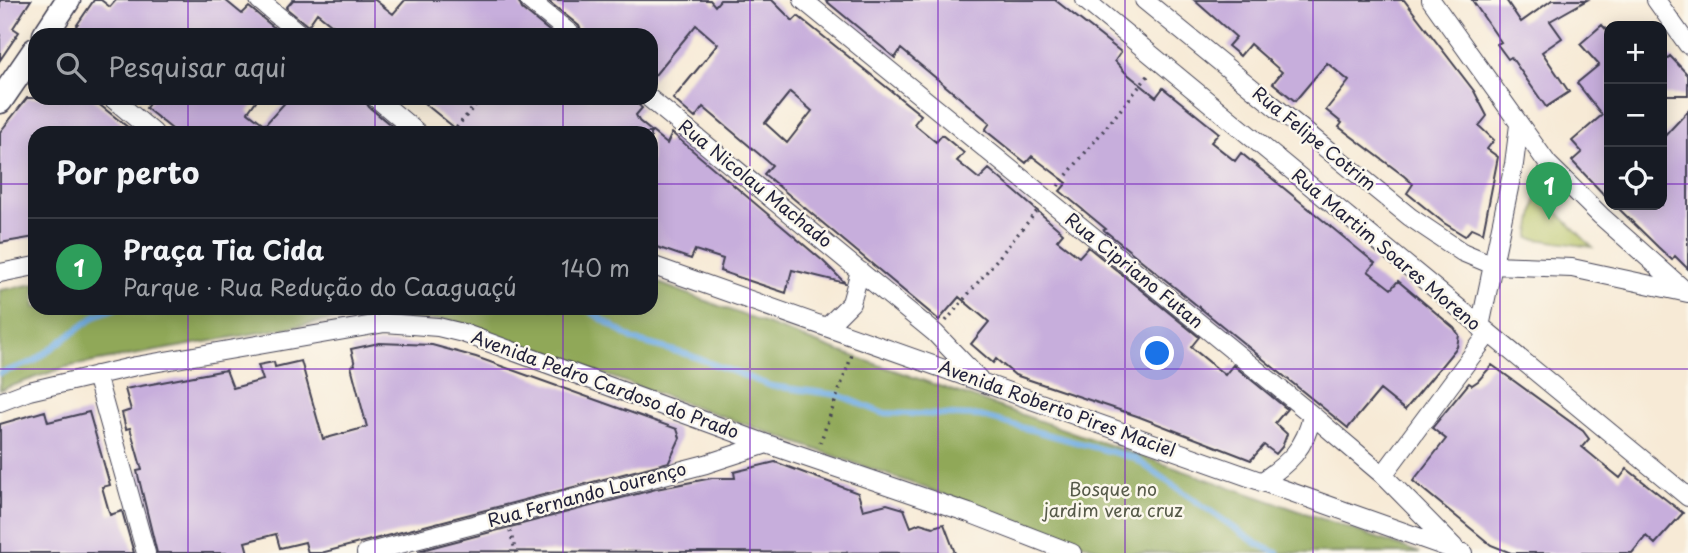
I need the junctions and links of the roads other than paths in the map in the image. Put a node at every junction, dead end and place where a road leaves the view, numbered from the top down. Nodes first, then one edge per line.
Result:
1 (68, 0) edge
2 (259, 0) edge
3 (529, 0) edge
4 (803, 0) edge
5 (1085, 0) edge
6 (1144, 0) edge
7 (1431, 0) edge
8 (1656, 0) edge
9 (50, 28) edge
10 (293, 28) edge
11 (563, 28) edge
12 (1688, 45) edge
13 (28, 60) edge
14 (0, 101) edge
15 (120, 105) edge
16 (384, 105) edge
17 (658, 105) edge
18 (1519, 125) junction
19 (146, 126) edge
20 (410, 126) edge
21 (1493, 264) junction
22 (28, 267) edge
23 (658, 267) edge
24 (860, 271) junction
25 (0, 272) edge
26 (1688, 293) edge
27 (827, 327) junction
28 (1484, 331) junction
29 (96, 375) junction
30 (983, 383) junction
31 (0, 402) edge
32 (1312, 415) junction
33 (766, 444) junction
34 (1383, 475) junction
35 (1261, 482) junction
36 (1688, 497) edge
37 (1035, 547) edge
38 (1460, 552) edge
39 (146, 553) edge
40 (366, 553) edge
41 (1072, 553) edge

1 - 9 street
2 - 10 street
3 - 11 street
4 - 32 street, Rua Cipriano Futan
5 - 28 street, Rua Martim Soares Moreno
6 - 21 street, Rua Felipe Cotrim
7 - 18 street
8 - 12 street
13 - 14 street
15 - 19 street
16 - 20 street
17 - 24 street, Rua Nicolau Machado
18 - 21 street
18 - 26 street
21 - 26 street, Rua Felipe Cotrim
21 - 28 street
22 - 25 street
23 - 27 street, Avenida Roberto Pires Maciel
24 - 27 street
24 - 30 street, Rua Nicolau Machado
27 - 30 street, Avenida Roberto Pires Maciel
28 - 34 street
28 - 36 street, Rua Martim Soares Moreno
29 - 31 street, Avenida Pedro Cardoso do Prado
29 - 33 street, Avenida Pedro Cardoso do Prado
29 - 39 street
30 - 35 street, Avenida Roberto Pires Maciel
32 - 34 street, Rua Cipriano Futan
32 - 35 street
33 - 37 street, Avenida Pedro Cardoso do Prado
33 - 40 street, Rua Fernando Lourenço
34 - 38 street, Rua Cipriano Futan
35 - 38 street, Avenida Roberto Pires Maciel
37 - 41 street, Avenida Pedro Cardoso do Prado

